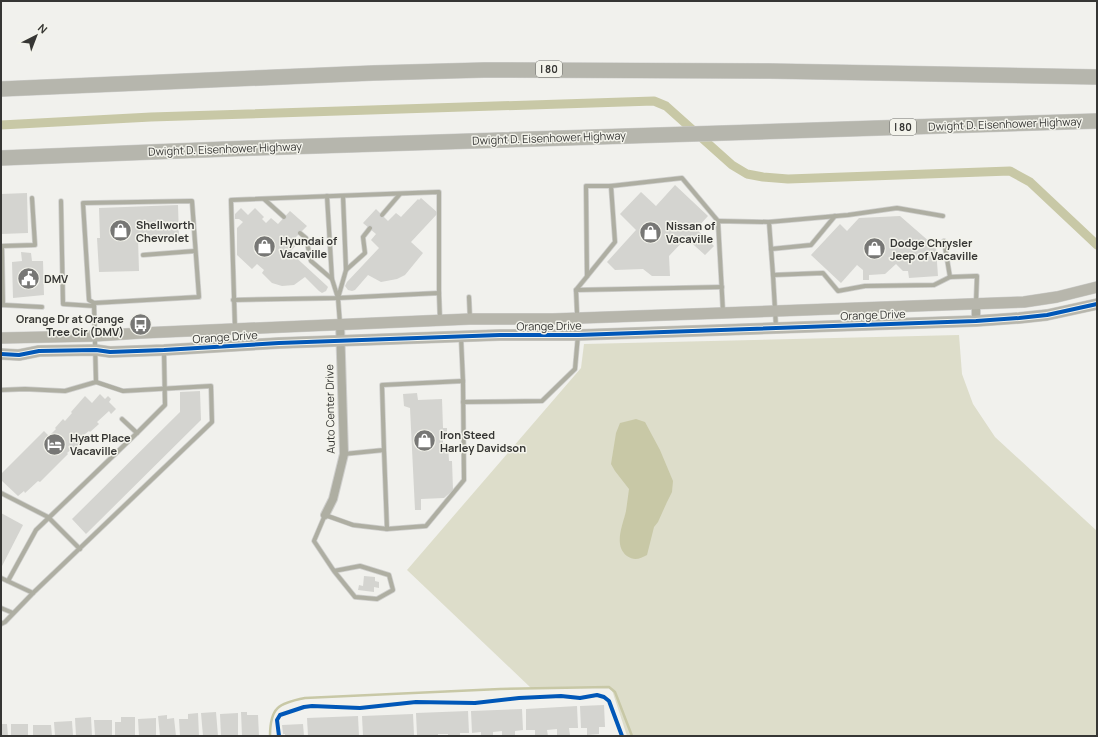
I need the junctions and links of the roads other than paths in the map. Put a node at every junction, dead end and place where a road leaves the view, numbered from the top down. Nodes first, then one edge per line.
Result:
1 (1097, 77) edge
2 (1, 88) edge
3 (1097, 121) edge
4 (1, 158) edge
5 (611, 186) junction
6 (400, 194) junction
7 (327, 196) junction
8 (343, 196) junction
9 (32, 198) dead end
10 (264, 199) junction
11 (61, 201) dead end
12 (382, 214) dead end
13 (835, 216) junction
14 (943, 216) dead end
15 (284, 217) dead end
16 (718, 221) junction
17 (769, 222) junction
18 (370, 228) dead end
19 (300, 233) dead end
20 (944, 241) dead end
21 (2, 246) edge
22 (771, 249) junction
23 (195, 251) junction
24 (143, 255) dead end
25 (346, 270) junction
26 (587, 276) junction
27 (773, 276) junction
28 (950, 277) junction
29 (332, 279) junction
30 (722, 287) junction
31 (1097, 287) edge
32 (576, 290) junction
33 (439, 293) junction
34 (469, 297) dead end
35 (338, 298) junction
36 (233, 300) junction
37 (976, 304) junction
38 (1097, 304) edge
39 (2, 305) edge
40 (94, 305) junction
41 (42, 307) dead end
42 (776, 311) junction
43 (723, 313) junction
44 (577, 318) junction
45 (470, 319) junction
46 (440, 320) junction
47 (976, 321) junction
48 (340, 324) junction
49 (776, 328) junction
50 (235, 329) junction
51 (578, 335) junction
52 (95, 336) junction
53 (461, 337) junction
54 (1, 338) edge
55 (340, 342) junction
56 (96, 350) junction
57 (164, 350) junction
58 (1, 354) edge
59 (463, 381) junction
60 (96, 382) junction
61 (165, 388) junction
62 (1, 390) edge
63 (464, 402) junction
64 (122, 419) dead end
65 (137, 433) junction
66 (384, 450) junction
67 (344, 454) junction
68 (1, 493) edge
69 (325, 516) junction
70 (48, 517) junction
71 (387, 529) junction
72 (80, 549) junction
73 (334, 571) junction
74 (1, 578) edge
75 (8, 581) junction
76 (33, 593) junction
77 (1, 608) edge
78 (13, 613) junction
79 (1, 624) edge

1 - 2 highway, I 80
3 - 4 highway, Dwight D. Eisenhower Highway / I 80
5 - 16 lane
5 - 26 lane
5 - 26 lane
6 - 8 lane
6 - 12 lane
6 - 33 lane
7 - 8 lane
7 - 10 lane
7 - 29 lane
8 - 25 lane
9 - 21 lane
10 - 15 lane
10 - 36 lane
11 - 40 lane
13 - 14 lane
13 - 17 lane
13 - 22 lane
16 - 17 lane
16 - 30 lane
17 - 22 lane
18 - 25 lane
19 - 29 lane
20 - 28 lane
21 - 39 lane
22 - 27 lane
23 - 24 lane
23 - 40 lane
23 - 40 lane
25 - 35 lane
26 - 32 lane
27 - 28 lane
27 - 42 lane
28 - 37 lane
29 - 35 lane
30 - 32 lane
30 - 43 lane
31 - 37 street, Orange Drive
32 - 44 lane
33 - 35 lane
33 - 46 lane
34 - 45 lane
35 - 36 lane
35 - 48 lane
36 - 50 lane
37 - 42 street, Orange Drive
37 - 47 street
38 - 47 street, Orange Drive
39 - 41 lane
40 - 52 lane
42 - 43 street, Orange Drive
42 - 49 lane
43 - 44 street, Orange Drive
44 - 45 street, Orange Drive
44 - 51 lane
45 - 46 street, Orange Drive
46 - 48 street, Orange Drive
47 - 49 street, Orange Drive
48 - 50 street, Orange Drive
48 - 55 street, Auto Center Drive
49 - 51 street, Orange Drive
50 - 52 street, Orange Drive
51 - 53 street, Orange Drive
51 - 63 lane
52 - 54 street, Orange Drive
52 - 56 lane
53 - 55 street, Orange Drive
53 - 59 lane
55 - 57 street, Orange Drive
55 - 67 street, Auto Center Drive
56 - 57 street, Orange Drive
56 - 58 street, Orange Drive
56 - 60 lane
57 - 61 lane
59 - 63 lane
59 - 66 lane
60 - 61 lane
60 - 62 lane
61 - 65 lane
61 - 72 lane
63 - 71 lane
64 - 65 lane
65 - 70 lane
66 - 67 lane
66 - 71 lane
67 - 69 street, Auto Center Drive
68 - 70 lane
69 - 71 lane
69 - 73 lane
70 - 72 lane
70 - 75 lane
72 - 76 lane
73 - 73 lane
74 - 75 lane
75 - 76 lane
76 - 78 lane
77 - 78 lane
78 - 79 lane

